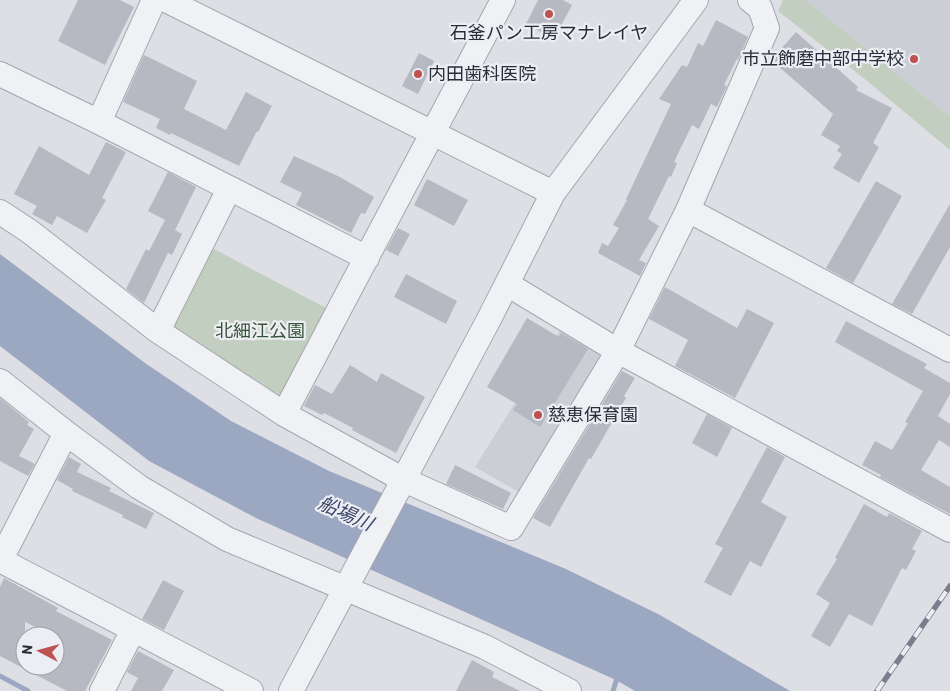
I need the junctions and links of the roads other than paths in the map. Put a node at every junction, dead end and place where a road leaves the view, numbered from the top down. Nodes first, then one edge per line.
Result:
1 (154, 0) edge
2 (166, 0) edge
3 (696, 0) edge
4 (750, 0) edge
5 (495, 2) edge
6 (0, 74) edge
7 (99, 122) junction
8 (431, 133) junction
9 (229, 189) junction
10 (553, 193) junction
11 (688, 210) junction
12 (0, 212) edge
13 (367, 258) junction
14 (507, 284) junction
15 (158, 331) junction
16 (950, 350) edge
17 (618, 351) junction
18 (0, 381) edge
19 (284, 414) junction
20 (66, 433) junction
21 (402, 480) junction
22 (950, 530) edge
23 (0, 560) edge
24 (345, 589) junction
25 (133, 630) junction
26 (102, 691) edge
27 (251, 691) edge
28 (291, 691) edge
29 (569, 691) edge

1 - 7 street
2 - 8 street
3 - 10 street
4 - 11 street
5 - 8 street
6 - 7 street
7 - 9 street
8 - 10 street
8 - 13 street
9 - 13 street
9 - 15 street
10 - 14 street
11 - 16 street
11 - 17 street
12 - 15 street
13 - 19 street
14 - 17 street
14 - 21 street
15 - 19 street
17 - 21 street
17 - 22 street
18 - 20 street
19 - 21 street
20 - 23 street
20 - 24 street
21 - 24 street
23 - 25 street
24 - 28 street
24 - 29 street
25 - 26 street
25 - 27 street

